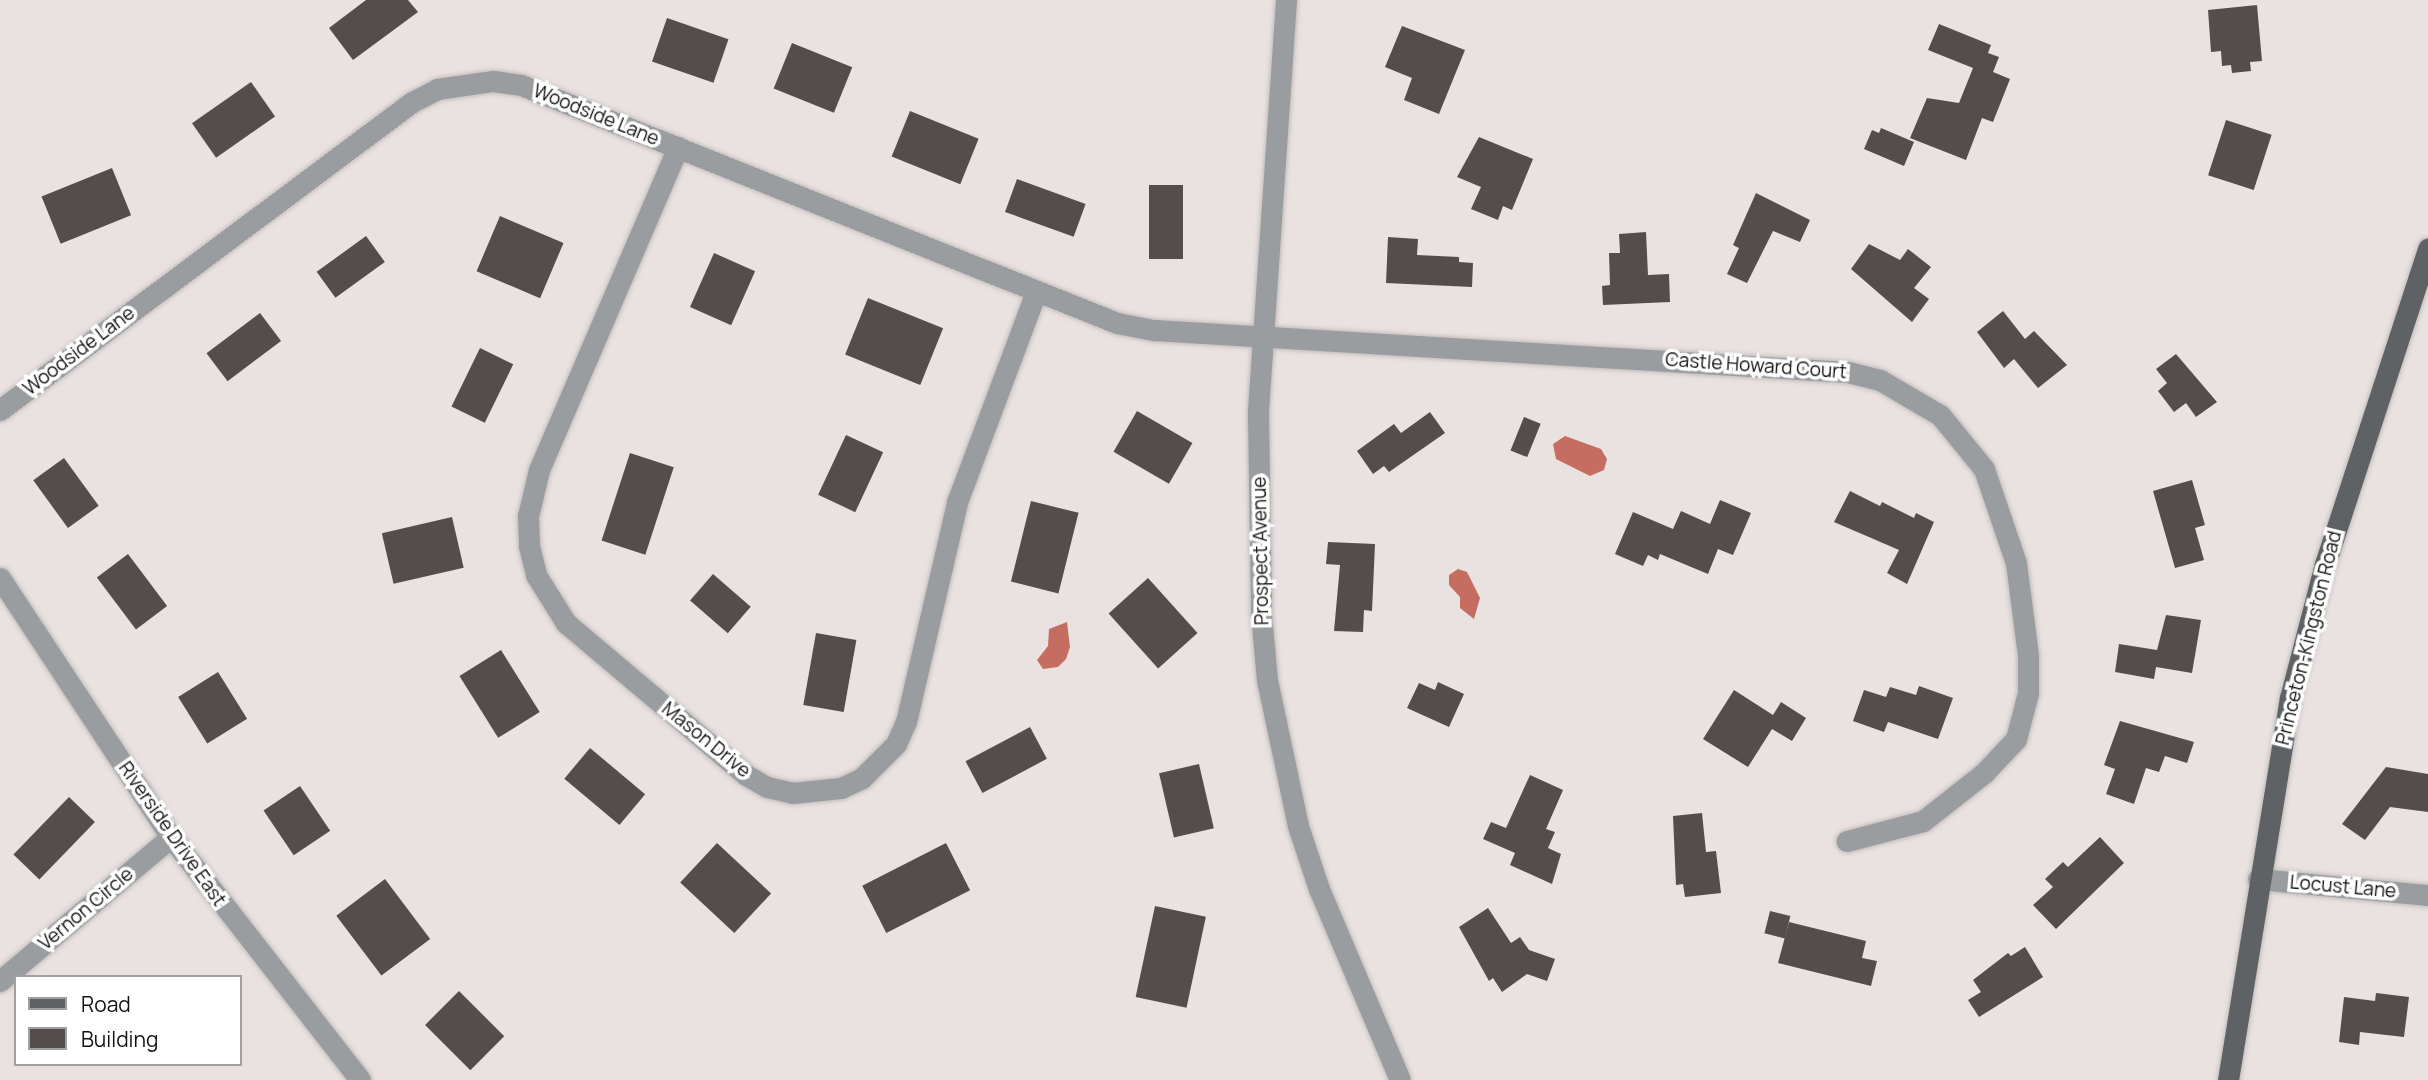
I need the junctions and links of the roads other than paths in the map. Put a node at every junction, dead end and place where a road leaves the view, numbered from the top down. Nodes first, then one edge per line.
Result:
1 (1286, 0) edge
2 (678, 147) junction
3 (2428, 248) edge
4 (1036, 292) junction
5 (1263, 334) junction
6 (0, 410) edge
7 (0, 578) edge
8 (171, 837) junction
9 (1847, 841) dead end
10 (2258, 879) junction
11 (2428, 895) edge
12 (0, 981) edge
13 (360, 1080) edge
14 (1400, 1080) edge
15 (2228, 1080) edge

1 - 5 street, Prospect Avenue
2 - 4 street, Woodside Lane
2 - 4 street, Mason Drive
2 - 6 street, Woodside Lane
3 - 10 main road, Princeton-Kingston Road
4 - 5 street, Woodside Lane
5 - 9 street, Castle Howard Court
5 - 14 street, Prospect Avenue
7 - 8 street, Riverside Drive East
8 - 12 street, Vernon Circle
8 - 13 street, Riverside Drive East
10 - 11 street, Locust Lane
10 - 15 main road, Princeton-Kingston Road

